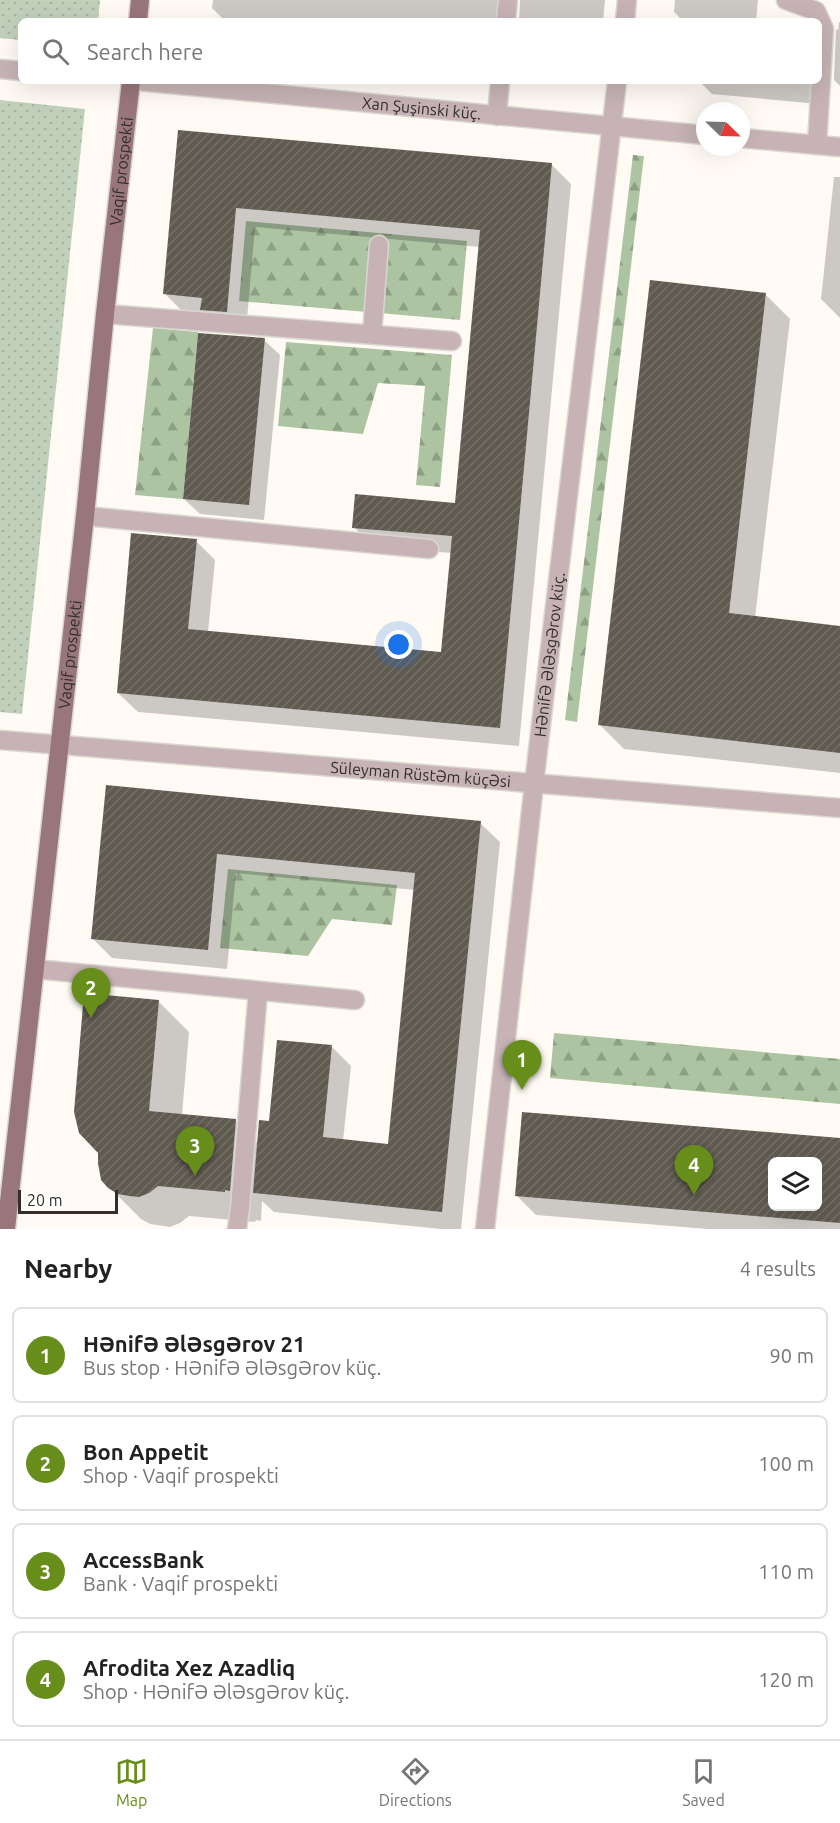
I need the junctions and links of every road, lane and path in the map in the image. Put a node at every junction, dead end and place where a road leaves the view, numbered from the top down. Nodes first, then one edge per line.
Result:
1 (140, 0) edge
2 (508, 0) edge
3 (627, 0) edge
4 (786, 0) edge
5 (138, 18) edge
6 (506, 18) edge
7 (625, 18) edge
8 (819, 18) edge
9 (822, 24) edge
10 (822, 62) edge
11 (0, 69) edge
12 (18, 71) edge
13 (131, 84) edge
14 (169, 84) edge
15 (500, 84) edge
16 (617, 84) edge
17 (821, 84) edge
18 (497, 116) junction
19 (612, 126) junction
20 (696, 134) edge
21 (750, 139) edge
22 (817, 145) junction
23 (840, 147) edge
24 (379, 245) dead end
25 (105, 314) junction
26 (372, 334) junction
27 (452, 341) dead end
28 (85, 516) junction
29 (429, 549) dead end
30 (0, 740) edge
31 (60, 744) junction
32 (534, 784) junction
33 (840, 808) edge
34 (35, 969) junction
35 (258, 991) junction
36 (355, 1000) dead end
37 (6, 1229) edge
38 (237, 1229) edge
39 (484, 1229) edge

1 - 5 main road
2 - 6 street
3 - 7 street
4 - 8 street
9 - 10 street
11 - 12 street
13 - 25 main road, Vaqif prospekti
14 - 18 street, Xan Şuşinski küç.
15 - 18 street
16 - 19 street, Hənifə Ələsgərov küç.
17 - 22 street
18 - 19 street, Xan Şuşinski küç.
19 - 20 street, Xan Şuşinski küç.
19 - 32 street, Hənifə Ələsgərov küç.
21 - 22 street
22 - 23 street
24 - 26 street
25 - 26 street
25 - 28 main road, Vaqif prospekti
26 - 27 street
28 - 29 street
28 - 31 main road, Vaqif prospekti
30 - 31 street, Süleyman Rüstəm küçəsi
31 - 32 street, Süleyman Rüstəm küçəsi
31 - 34 main road, Vaqif prospekti
32 - 33 street, Süleyman Rüstəm küçəsi
32 - 39 street, Hənifə Ələsgərov küç.
34 - 35 street
34 - 37 main road, Vaqif prospekti
35 - 36 street
35 - 38 street

